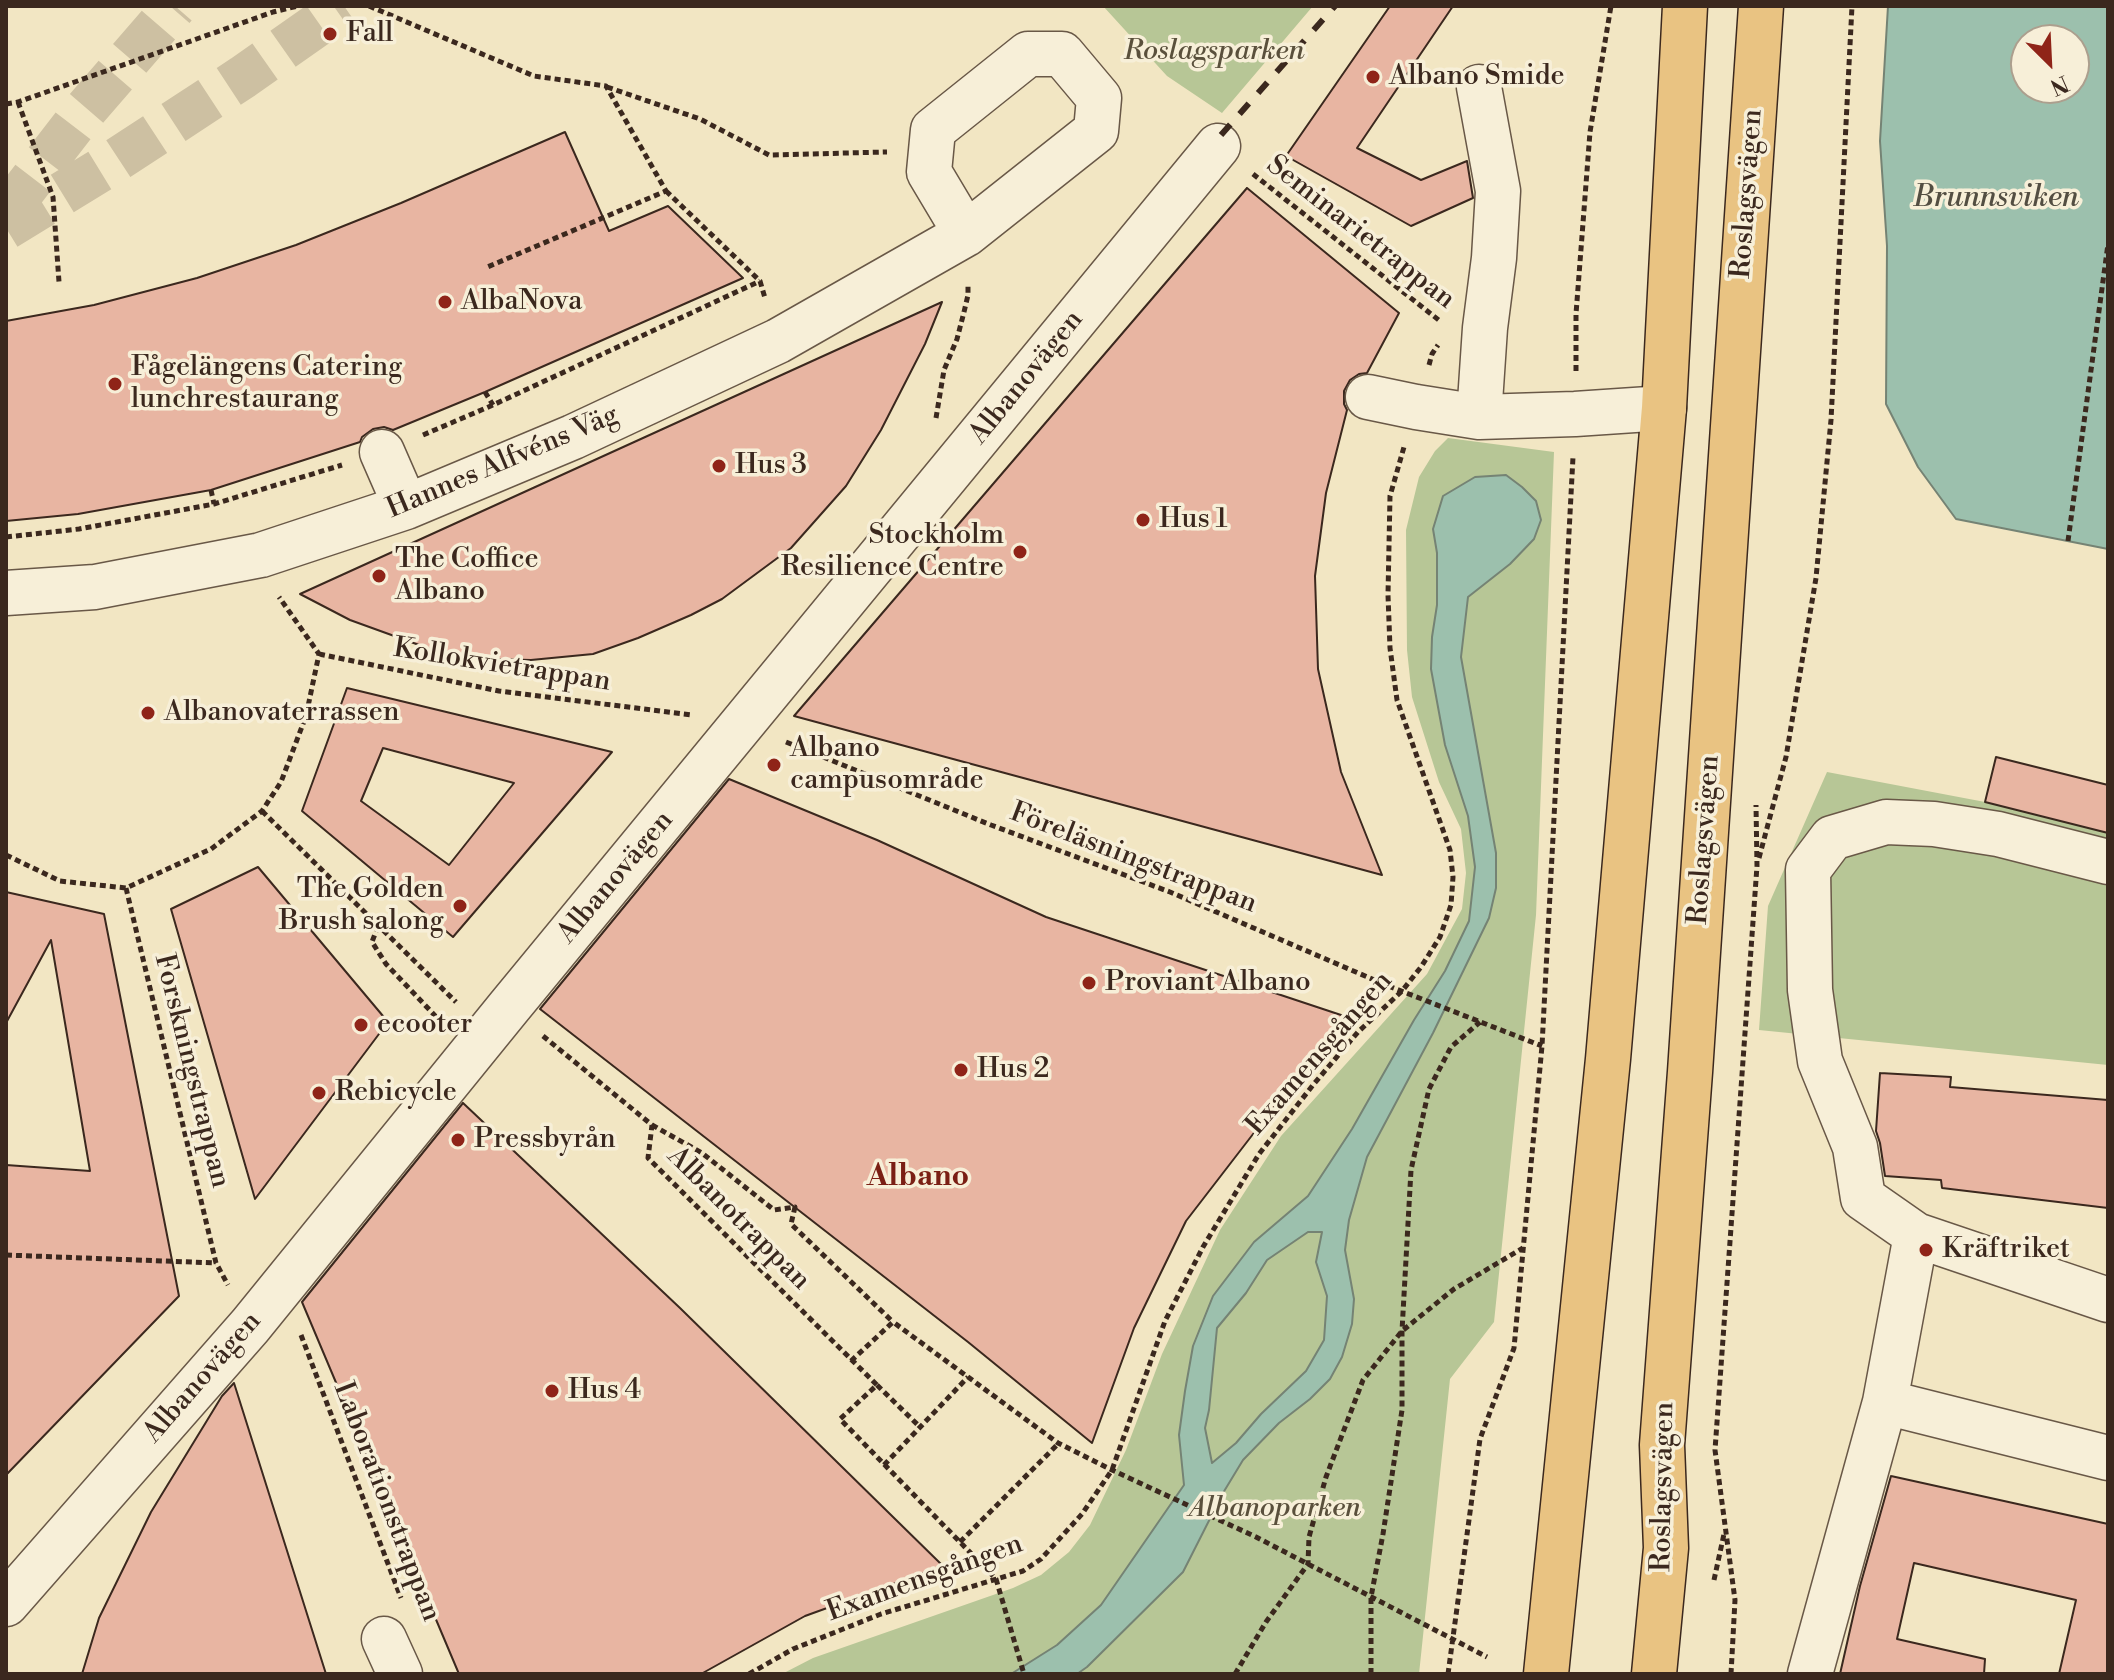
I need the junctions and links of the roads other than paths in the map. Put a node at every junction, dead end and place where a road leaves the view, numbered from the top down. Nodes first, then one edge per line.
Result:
1 (1685, 6) edge
2 (1761, 6) edge
3 (1479, 87) dead end
4 (1218, 146) road end
5 (962, 236) junction
6 (1368, 397) dead end
7 (1664, 408) junction
8 (1479, 417) junction
9 (382, 452) dead end
10 (406, 507) junction
11 (6, 593) edge
12 (2108, 862) edge
13 (1916, 1235) junction
14 (2108, 1300) edge
15 (1885, 1402) junction
16 (2108, 1458) edge
17 (6, 1604) edge
18 (1546, 1674) edge
19 (1654, 1674) edge
20 (1810, 1674) edge

1 - 7 main road
2 - 19 main road, Roslagsvägen
3 - 8 street
4 - 17 street, Albanovägen
5 - 5 street, Hannes Alfvéns Väg
5 - 10 street, Hannes Alfvéns Väg
6 - 8 street
7 - 8 street
7 - 18 main road
9 - 10 street
10 - 11 street, Hannes Alfvéns Väg
12 - 13 street
13 - 14 street
13 - 15 street
15 - 16 street
15 - 20 street

